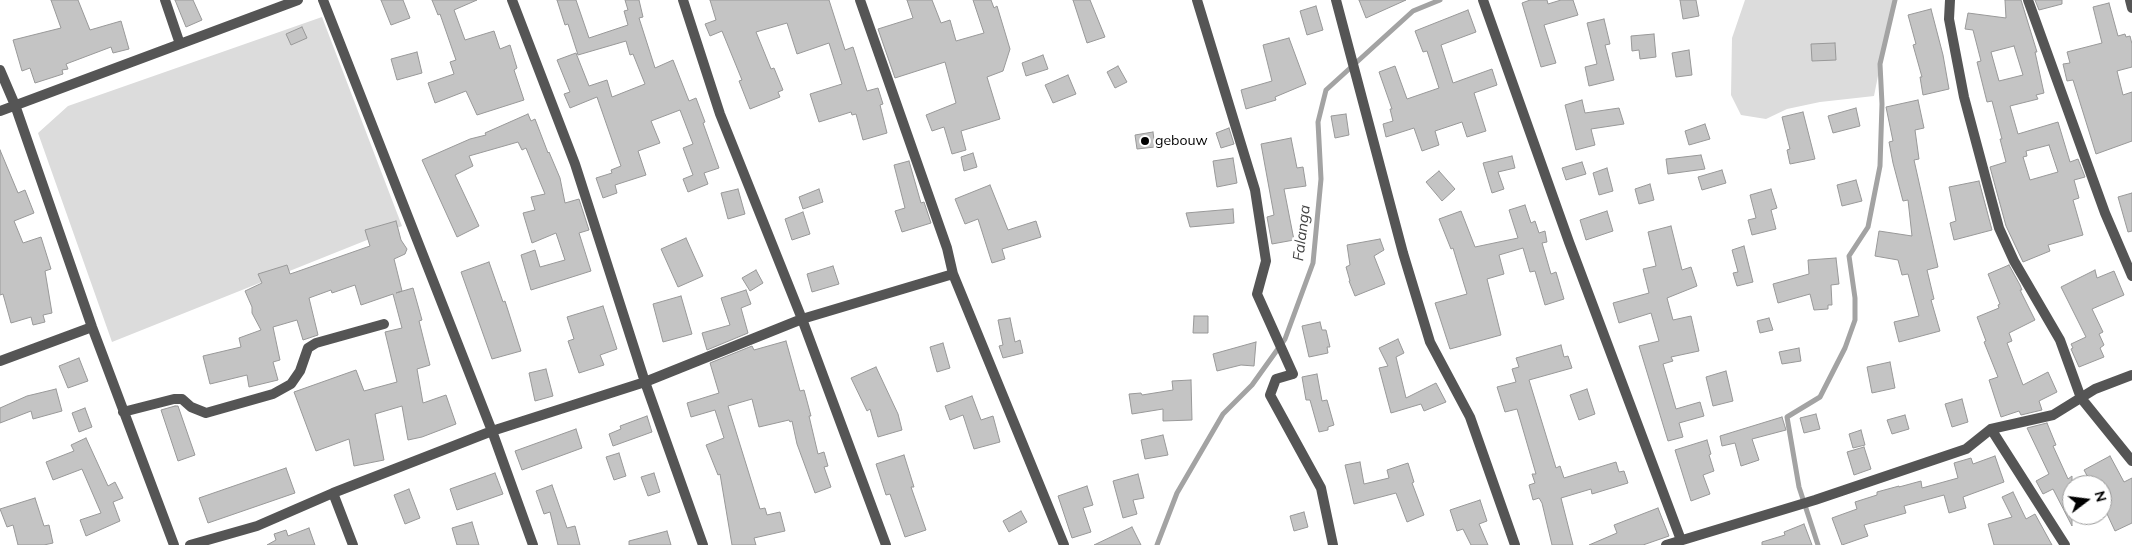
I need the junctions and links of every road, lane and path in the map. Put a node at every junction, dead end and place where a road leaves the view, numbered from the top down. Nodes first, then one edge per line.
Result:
1 (164, 0) edge
2 (298, 0) edge
3 (323, 0) edge
4 (512, 0) edge
5 (683, 0) edge
6 (860, 0) edge
7 (1197, 0) edge
8 (1336, 0) edge
9 (1483, 0) edge
10 (1950, 0) edge
11 (2028, 0) edge
12 (2130, 0) edge
13 (2132, 8) edge
14 (180, 44) junction
15 (0, 70) edge
16 (15, 105) junction
17 (0, 111) edge
18 (953, 274) junction
19 (2132, 276) edge
20 (802, 319) junction
21 (384, 324) dead end
22 (92, 327) junction
23 (0, 361) edge
24 (2132, 375) edge
25 (645, 382) junction
26 (2081, 398) junction
27 (124, 412) junction
28 (1991, 429) junction
29 (492, 432) junction
30 (2132, 461) edge
31 (333, 493) junction
32 (1680, 540) junction
33 (174, 545) edge
34 (190, 545) edge
35 (353, 545) edge
36 (533, 545) edge
37 (703, 545) edge
38 (886, 545) edge
39 (1064, 545) edge
40 (1333, 545) edge
41 (1516, 545) edge
42 (1666, 545) edge
43 (2065, 545) edge

1 - 14 street
2 - 14 street
3 - 29 street
4 - 25 street
5 - 20 street
6 - 18 street
7 - 40 street
8 - 41 street
9 - 32 street
10 - 26 street
11 - 19 street
12 - 13 street
14 - 16 street
15 - 16 street
16 - 17 street
16 - 22 street
18 - 20 street
18 - 39 street
20 - 25 street
20 - 38 street
21 - 27 street
22 - 23 street
22 - 27 street
24 - 26 street
25 - 29 street
25 - 37 street
26 - 28 street
26 - 30 street
27 - 33 street
28 - 32 street
28 - 43 street
29 - 31 street
29 - 36 street
31 - 34 street
31 - 35 street
32 - 42 street

